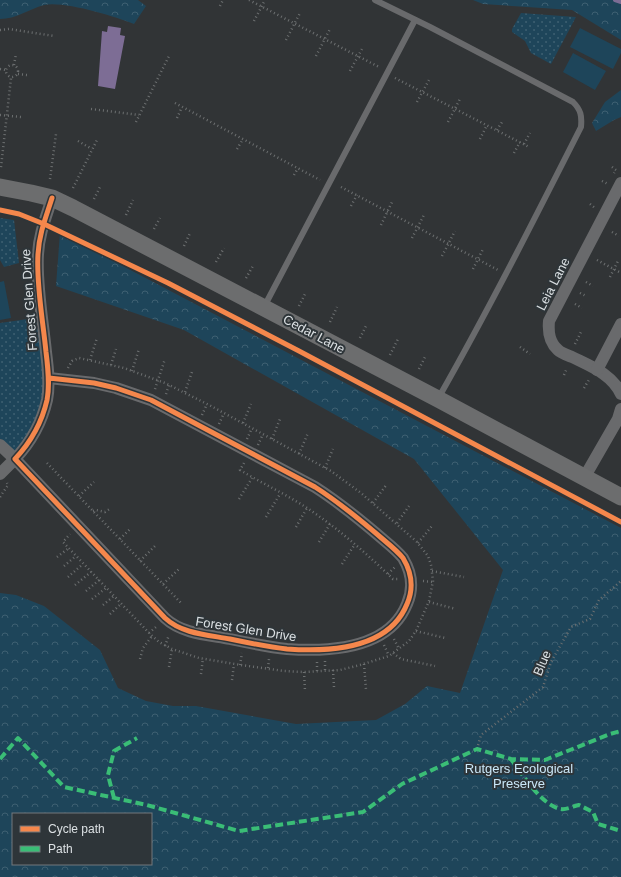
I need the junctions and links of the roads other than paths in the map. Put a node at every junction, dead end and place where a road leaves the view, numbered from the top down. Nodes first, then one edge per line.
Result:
1 (375, 0) edge
2 (415, 20) junction
3 (621, 183) edge
4 (0, 187) edge
5 (52, 198) junction
6 (264, 307) junction
7 (621, 324) edge
8 (597, 370) junction
9 (49, 378) junction
10 (621, 394) edge
11 (438, 399) junction
12 (620, 416) edge
13 (0, 445) edge
14 (15, 459) junction
15 (0, 474) edge
16 (584, 478) junction
17 (621, 497) edge

1 - 2 lane
2 - 6 lane
2 - 11 lane
3 - 8 street, Leia Lane
4 - 5 street, Cedar Lane
5 - 6 street, Cedar Lane
5 - 9 street, Forest Glen Drive
6 - 11 street, Cedar Lane
7 - 8 street
8 - 10 street, Leia Lane
9 - 14 street, Forest Glen Drive
9 - 14 street, Forest Glen Drive
11 - 16 street, Cedar Lane
12 - 16 street
13 - 14 street
14 - 15 street
16 - 17 street, Cedar Lane

